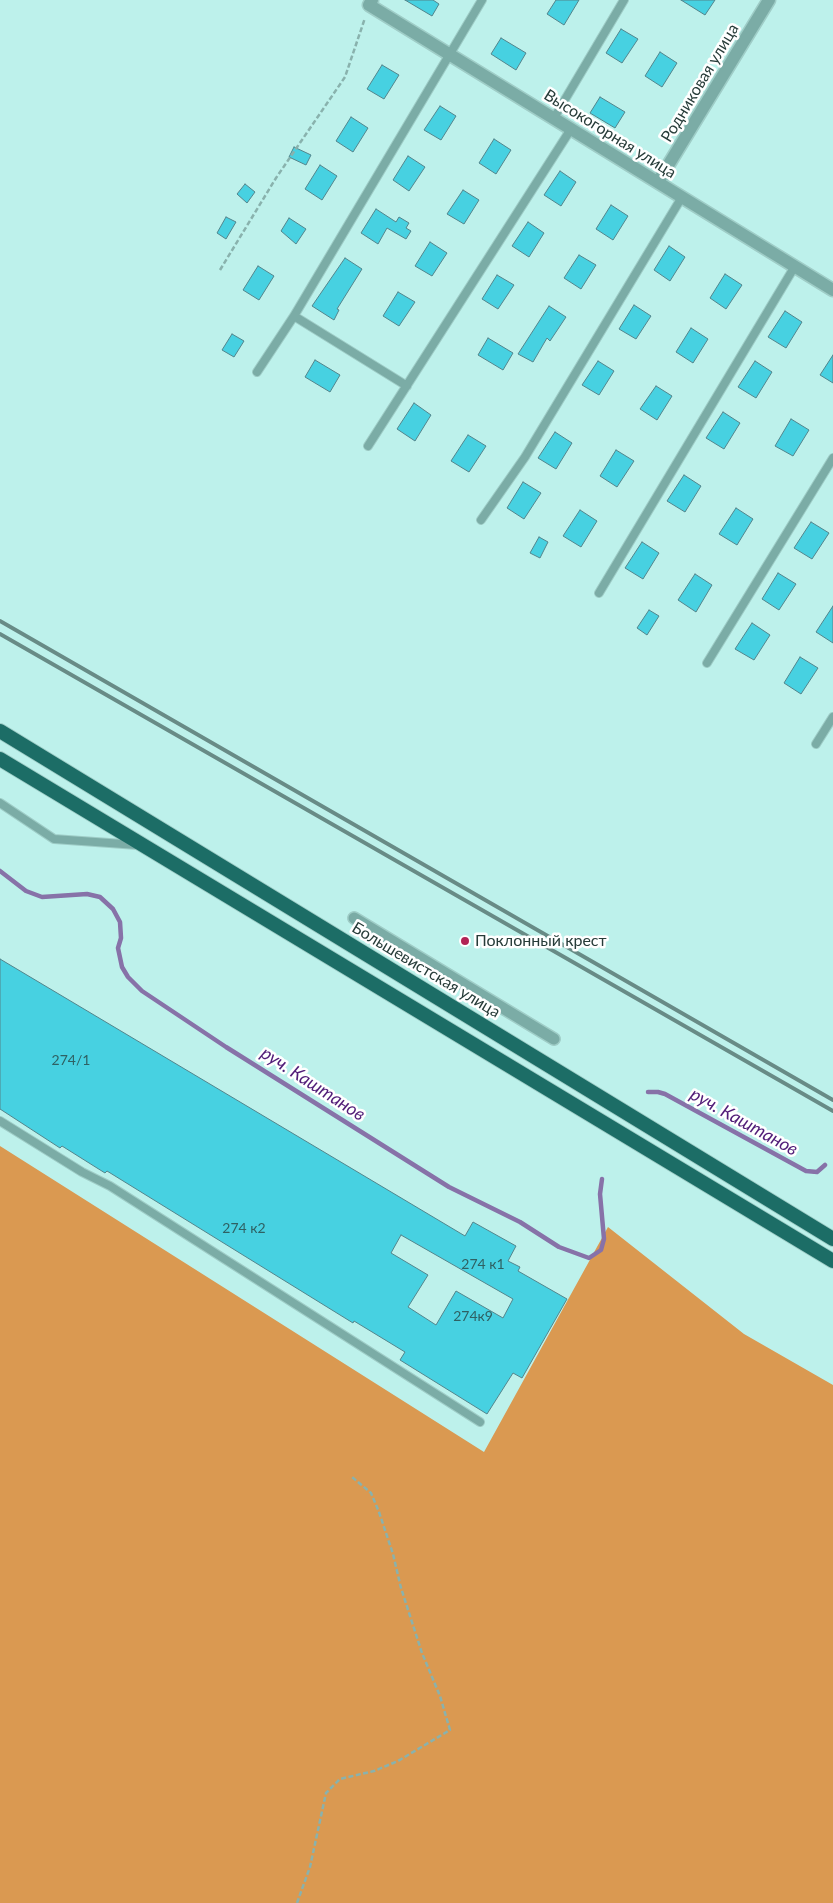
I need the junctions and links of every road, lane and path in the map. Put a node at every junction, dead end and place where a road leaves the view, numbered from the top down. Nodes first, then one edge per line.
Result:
1 (482, 0) edge
2 (624, 0) edge
3 (769, 0) edge
4 (371, 2) edge
5 (449, 54) junction
6 (554, 118) junction
7 (572, 129) junction
8 (658, 182) junction
9 (682, 197) junction
10 (794, 266) junction
11 (220, 270) dead end
12 (833, 290) edge
13 (294, 316) junction
14 (257, 372) dead end
15 (407, 386) junction
16 (368, 446) dead end
17 (833, 458) edge
18 (481, 520) dead end
19 (599, 593) dead end
20 (706, 663) dead end
21 (833, 717) edge
22 (0, 731) edge
23 (816, 744) dead end
24 (0, 759) edge
25 (0, 804) edge
26 (143, 845) junction
27 (354, 918) dead end
28 (554, 1040) dead end
29 (0, 1121) edge
30 (833, 1239) edge
31 (833, 1261) edge
32 (480, 1422) dead end
33 (352, 1477) dead end
34 (296, 1903) edge

1 - 5 lane
2 - 6 lane
3 - 8 street, Родниковая улица
4 - 5 street, Высокогорная улица
4 - 11 path
5 - 6 street, Высокогорная улица
5 - 13 lane
6 - 7 street, Высокогорная улица
7 - 8 street, Высокогорная улица
7 - 15 lane
8 - 9 street, Высокогорная улица
9 - 10 street, Высокогорная улица
9 - 18 lane
10 - 12 street, Высокогорная улица
10 - 19 lane
13 - 14 lane
13 - 15 lane
15 - 16 lane
17 - 20 lane
21 - 23 lane
22 - 30 highway, Большевистская улица
24 - 26 highway
25 - 26 lane
26 - 31 highway
27 - 28 street
29 - 32 lane
33 - 34 path

